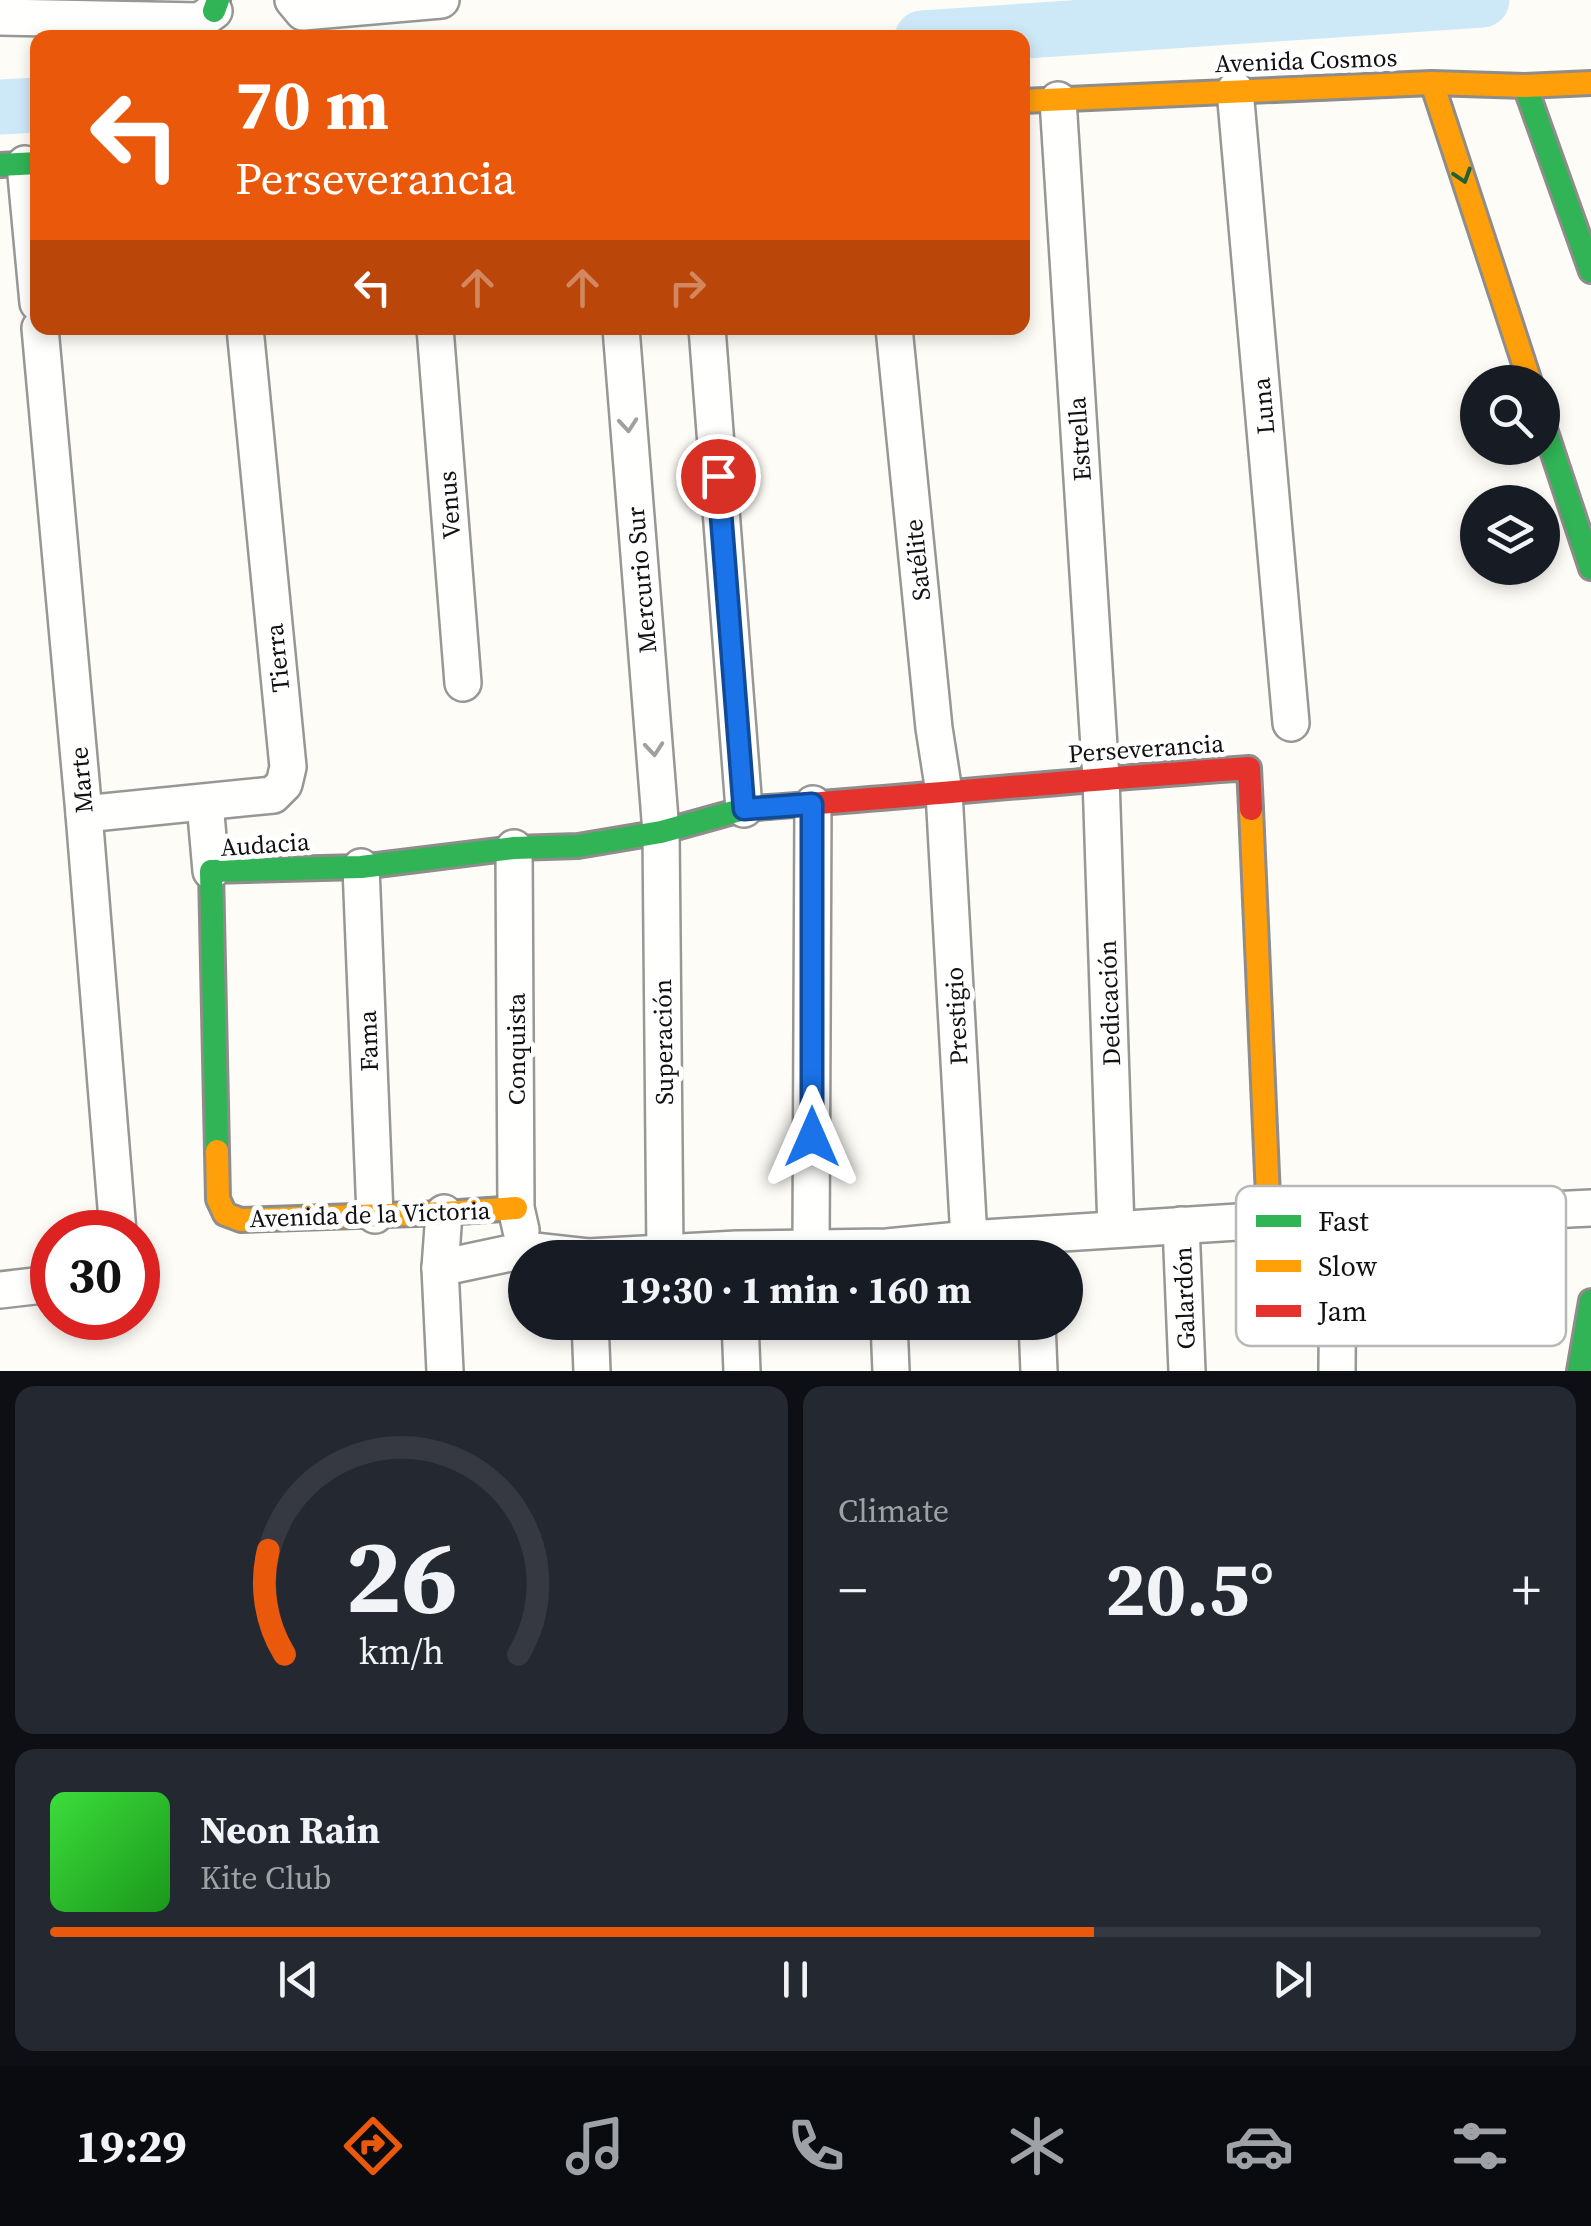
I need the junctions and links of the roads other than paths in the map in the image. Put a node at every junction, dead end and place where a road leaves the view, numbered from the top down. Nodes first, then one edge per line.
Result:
1 (293, 0) edge
2 (441, 0) edge
3 (216, 5) edge
4 (24, 12) edge
5 (1591, 82) edge
6 (1432, 83) junction
7 (1525, 86) junction
8 (1236, 90) junction
9 (1058, 100) junction
10 (1030, 102) edge
11 (21, 164) edge
12 (30, 238) edge
13 (1591, 271) edge
14 (41, 335) edge
15 (246, 335) edge
16 (436, 335) edge
17 (622, 335) edge
18 (708, 335) edge
19 (895, 335) edge
20 (1524, 365) edge
21 (1557, 465) edge
22 (1591, 568) edge
23 (462, 683) dead end
24 (1291, 722) dead end
25 (1100, 778) junction
26 (944, 792) junction
27 (205, 803) junction
28 (812, 804) junction
29 (744, 809) junction
30 (84, 814) junction
31 (660, 832) junction
32 (514, 848) junction
33 (361, 866) junction
34 (211, 870) junction
35 (1267, 1186) edge
36 (516, 1208) junction
37 (1591, 1208) edge
38 (1566, 1209) edge
39 (116, 1210) edge
40 (225, 1214) joint
41 (444, 1214) junction
42 (375, 1215) junction
43 (1236, 1222) edge
44 (1181, 1225) junction
45 (1116, 1229) junction
46 (969, 1238) junction
47 (523, 1240) edge
48 (664, 1240) edge
49 (811, 1240) edge
50 (957, 1240) edge
51 (985, 1240) edge
52 (1063, 1240) edge
53 (508, 1254) edge
54 (440, 1268) junction
55 (30, 1287) edge
56 (0, 1290) edge
57 (1591, 1301) edge
58 (591, 1340) edge
59 (741, 1340) edge
60 (890, 1340) edge
61 (1038, 1340) edge
62 (1336, 1346) edge
63 (445, 1371) edge
64 (592, 1371) edge
65 (742, 1371) edge
66 (891, 1371) edge
67 (1039, 1371) edge
68 (1188, 1371) edge
69 (1336, 1371) edge
70 (1579, 1371) edge

1 - 2 street
3 - 4 street
5 - 7 street, Avenida Cosmos
6 - 7 street, Avenida Cosmos
6 - 8 street, Avenida Cosmos
6 -> 20 street
7 - 13 street
8 - 9 street, Avenida Cosmos
8 - 24 street, Luna
9 - 10 street, Avenida Cosmos
9 - 25 street, Estrella
11 - 12 street
14 - 30 street, Marte
15 - 27 street, Tierra
16 - 23 street, Venus
17 -> 31 street, Mercurio Sur
18 - 29 street
19 - 26 street, Satélite
21 - 22 street
25 - 26 street, Perseverancia
25 - 35 street, Perseverancia
25 - 45 street, Dedicación
26 - 28 street, Perseverancia
26 - 46 street, Prestigio
27 - 30 street, Tierra
27 - 34 street
28 - 29 street, Perseverancia
28 - 49 street
29 - 31 street, Perseverancia
30 - 39 street, Marte
31 - 32 street, Audacia
31 - 48 street, Superación
32 - 33 street, Audacia
32 - 36 street, Conquista
33 - 34 street, Audacia
33 - 42 street, Fama
34 - 40 street, Audacia
36 - 41 street, Avenida de la Victoria
36 - 47 street, Conquista
37 - 38 street, Avenida de la Victoria
40 - 42 street, Avenida de la Victoria
41 - 42 street, Avenida de la Victoria
41 - 54 street
43 - 44 street, Avenida de la Victoria
44 - 45 street, Avenida de la Victoria
44 - 68 street, Galardón
45 - 52 street, Avenida de la Victoria
46 - 50 street, Avenida de la Victoria
46 - 51 street, Avenida de la Victoria
53 - 54 street, Avenida de la Victoria
54 - 63 street
55 - 56 street
57 - 70 street
58 - 64 street
59 - 65 street
60 - 66 street
61 - 67 street
62 - 69 street

